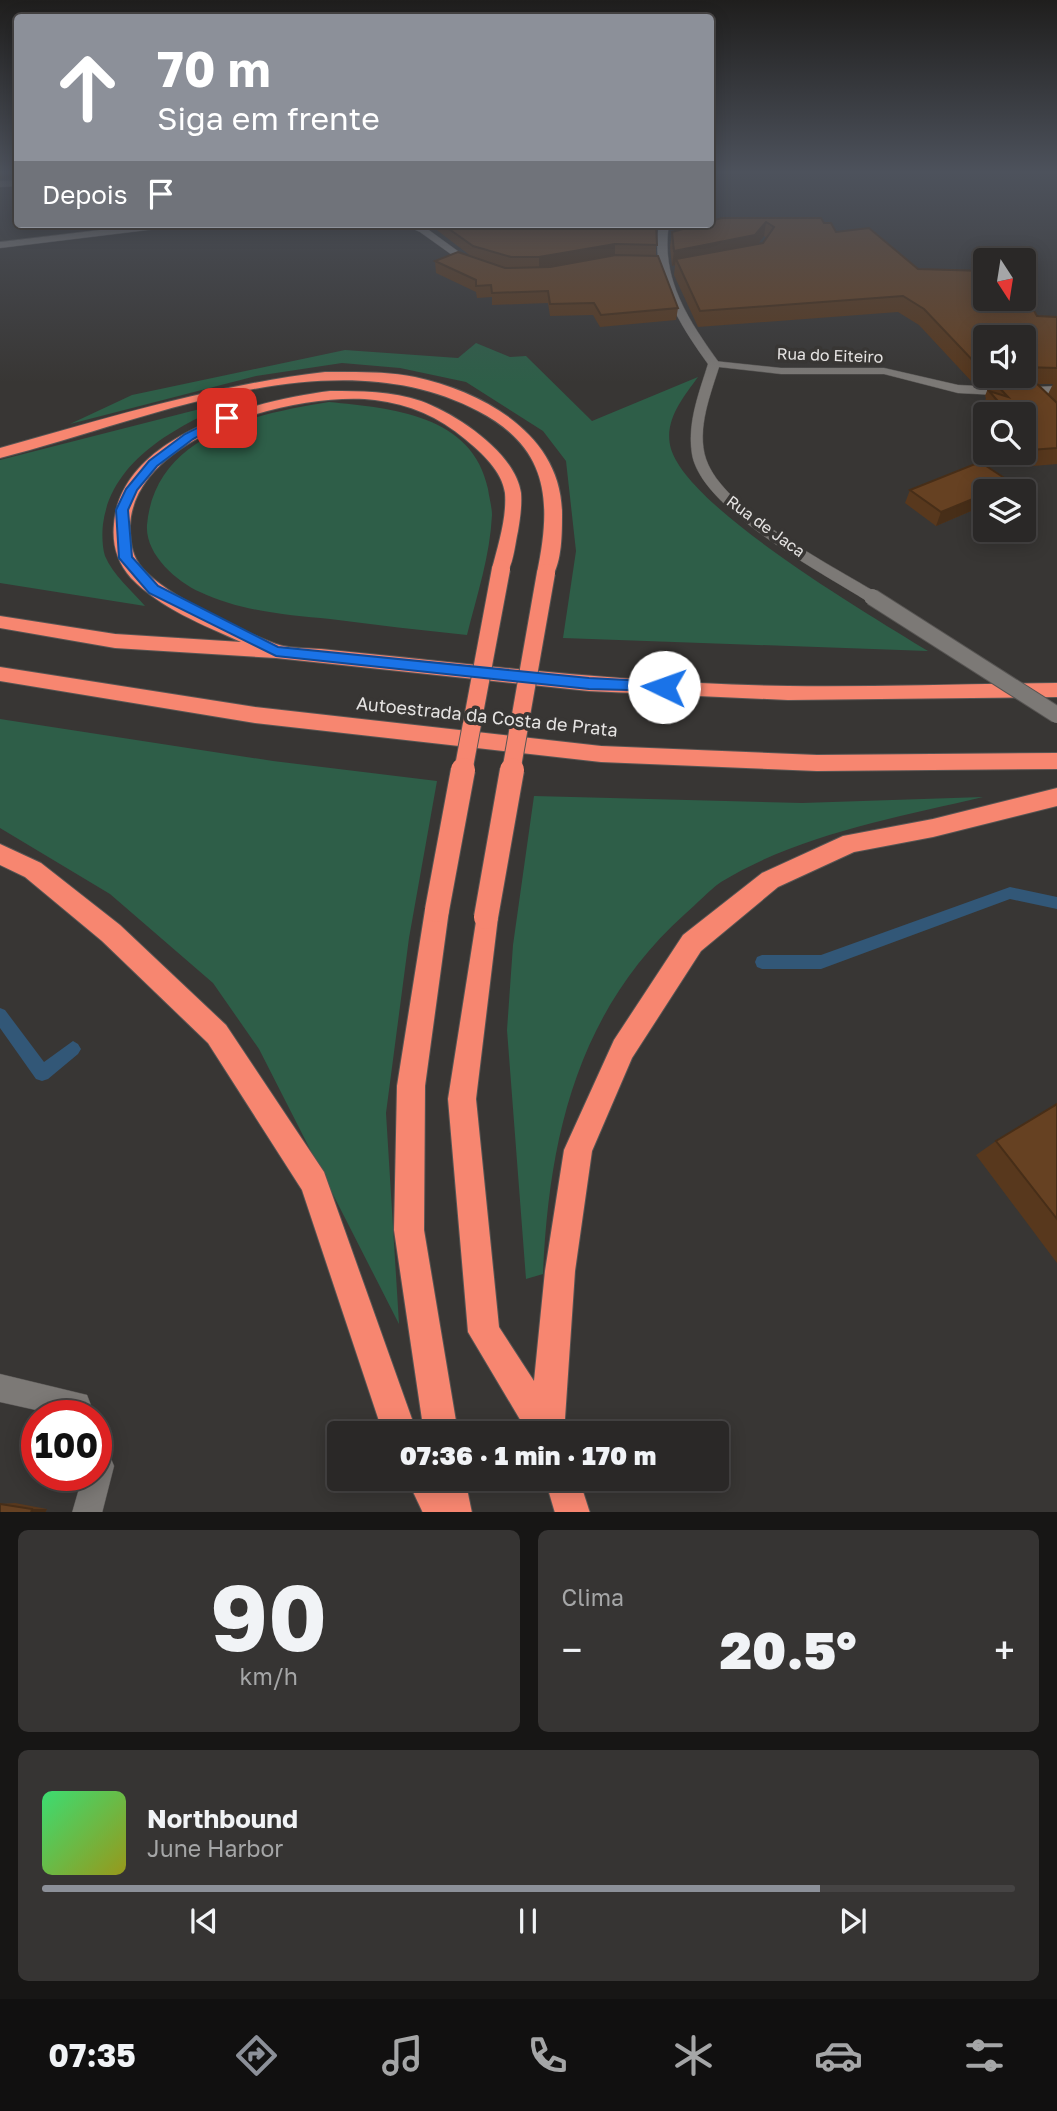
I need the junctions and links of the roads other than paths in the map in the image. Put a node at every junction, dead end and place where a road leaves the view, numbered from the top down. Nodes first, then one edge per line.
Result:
1 (28, 242) edge
2 (438, 242) edge
3 (662, 242) edge
4 (0, 245) edge
5 (659, 265) junction
6 (481, 268) edge
7 (676, 270) edge
8 (714, 364) junction
9 (1057, 390) edge
10 (0, 453) edge
11 (0, 622) edge
12 (276, 651) junction
13 (0, 674) edge
14 (1057, 690) edge
15 (1057, 715) edge
16 (1057, 761) edge
17 (1057, 797) edge
18 (0, 854) edge
19 (0, 1388) edge
20 (54, 1400) edge
21 (396, 1421) edge
22 (439, 1421) edge
23 (541, 1421) edge
24 (548, 1421) edge
25 (93, 1491) edge
26 (430, 1491) edge
27 (450, 1491) edge
28 (566, 1491) edge
29 (87, 1512) edge
30 (441, 1512) edge
31 (454, 1512) edge
32 (573, 1512) edge

1 - 4 street
2 - 6 street
3 - 5 street
5 - 7 street
5 - 8 street
8 - 9 street, Rua do Eiteiro
8 - 15 street, Rua de Jaca, bridge
10 - 23 highway, bridge
11 - 12 highway
12 - 14 highway
12 - 22 highway, bridge
13 - 16 highway, Autoestrada da Costa de Prata
17 - 24 highway
18 - 21 highway
19 - 20 street
25 - 29 street
26 - 30 highway
27 - 31 highway
28 - 32 highway

